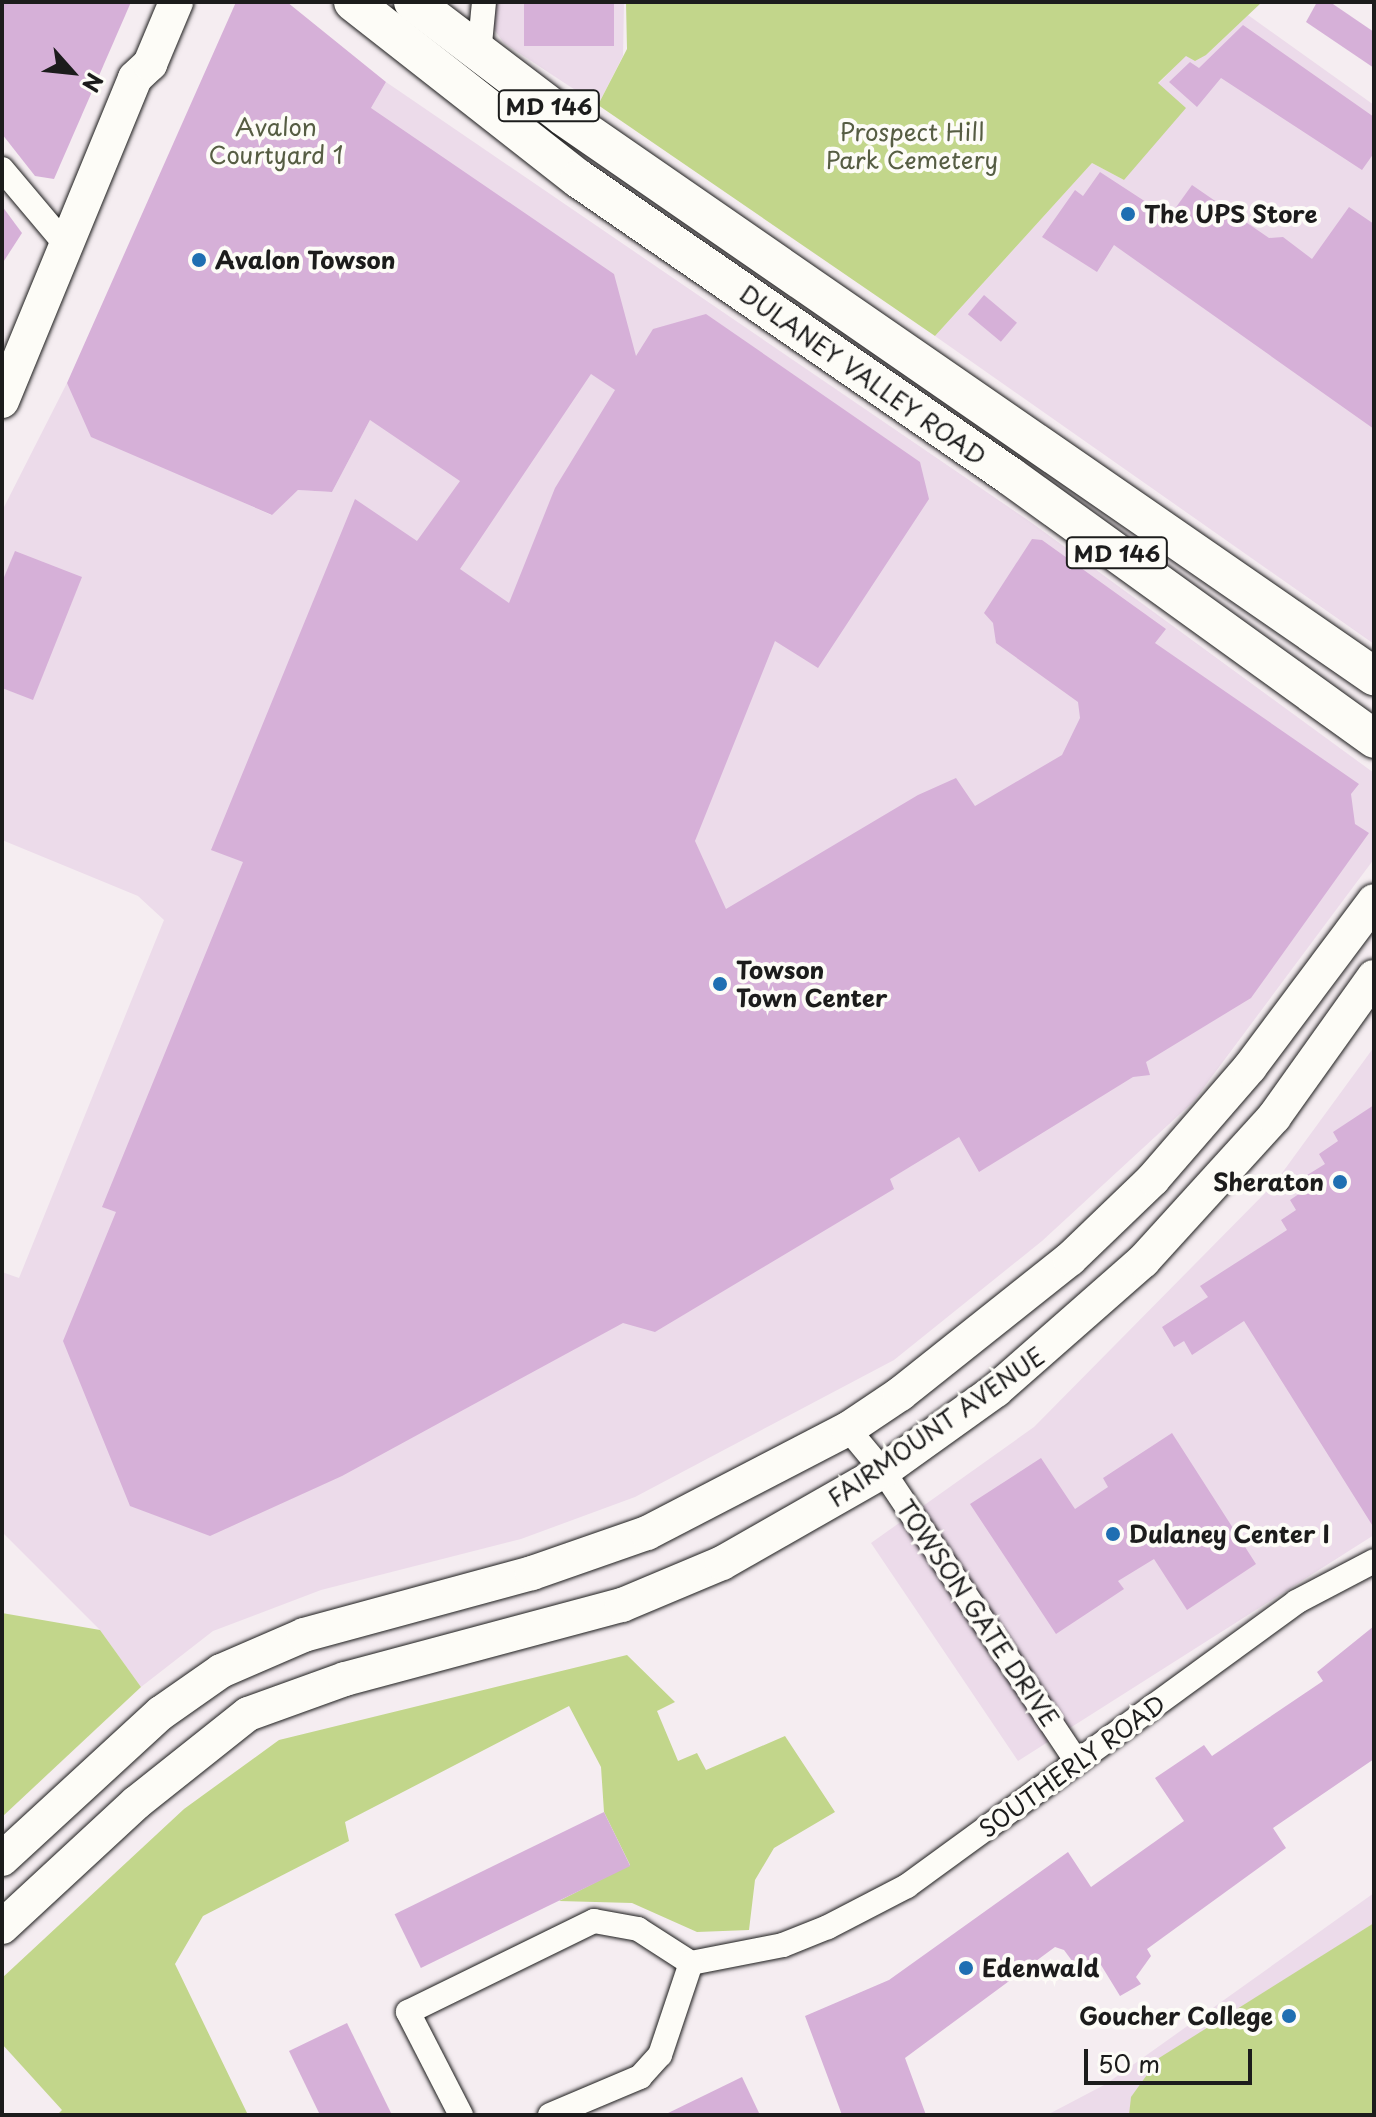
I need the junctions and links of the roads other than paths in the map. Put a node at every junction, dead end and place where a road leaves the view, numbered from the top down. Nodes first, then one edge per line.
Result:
1 (156, 2) edge
2 (176, 2) edge
3 (197, 2) edge
4 (413, 2) edge
5 (484, 2) edge
6 (353, 3) edge
7 (479, 54) junction
8 (135, 78) junction
9 (2, 169) edge
10 (66, 245) junction
11 (2, 401) edge
12 (1374, 676) edge
13 (1374, 739) edge
14 (1374, 901) edge
15 (1374, 977) edge
16 (848, 1429) junction
17 (883, 1471) junction
18 (1374, 1561) edge
19 (1077, 1762) junction
20 (56, 1809) junction
21 (2, 1834) edge
22 (2, 1859) edge
23 (38, 1893) junction
24 (2, 1899) edge
25 (2, 1927) edge
26 (691, 1963) junction
27 (461, 2115) edge
28 (550, 2115) edge

1 - 8 main road
2 - 8 main road
3 - 8 main road
4 - 7 main road, DULANEY VALLEY ROAD / MD 146
5 - 7 street
6 - 13 main road, DULANEY VALLEY ROAD / MD 146
7 - 12 main road, DULANEY VALLEY ROAD / MD 146
8 - 10 main road
9 - 10 street
10 - 11 main road
14 - 16 main road, FAIRMOUNT AVENUE
15 - 17 main road, FAIRMOUNT AVENUE
16 - 17 street, TOWSON GATE DRIVE
16 - 20 main road, FAIRMOUNT AVENUE
17 - 19 street, TOWSON GATE DRIVE
17 - 23 main road, FAIRMOUNT AVENUE
18 - 19 street, SOUTHERLY ROAD
19 - 26 street, SOUTHERLY ROAD
20 - 21 main road, FAIRMOUNT AVENUE
20 - 22 main road, FAIRMOUNT AVENUE
23 - 24 main road
23 - 25 main road, FAIRMOUNT AVENUE
26 - 27 street
26 - 28 street

